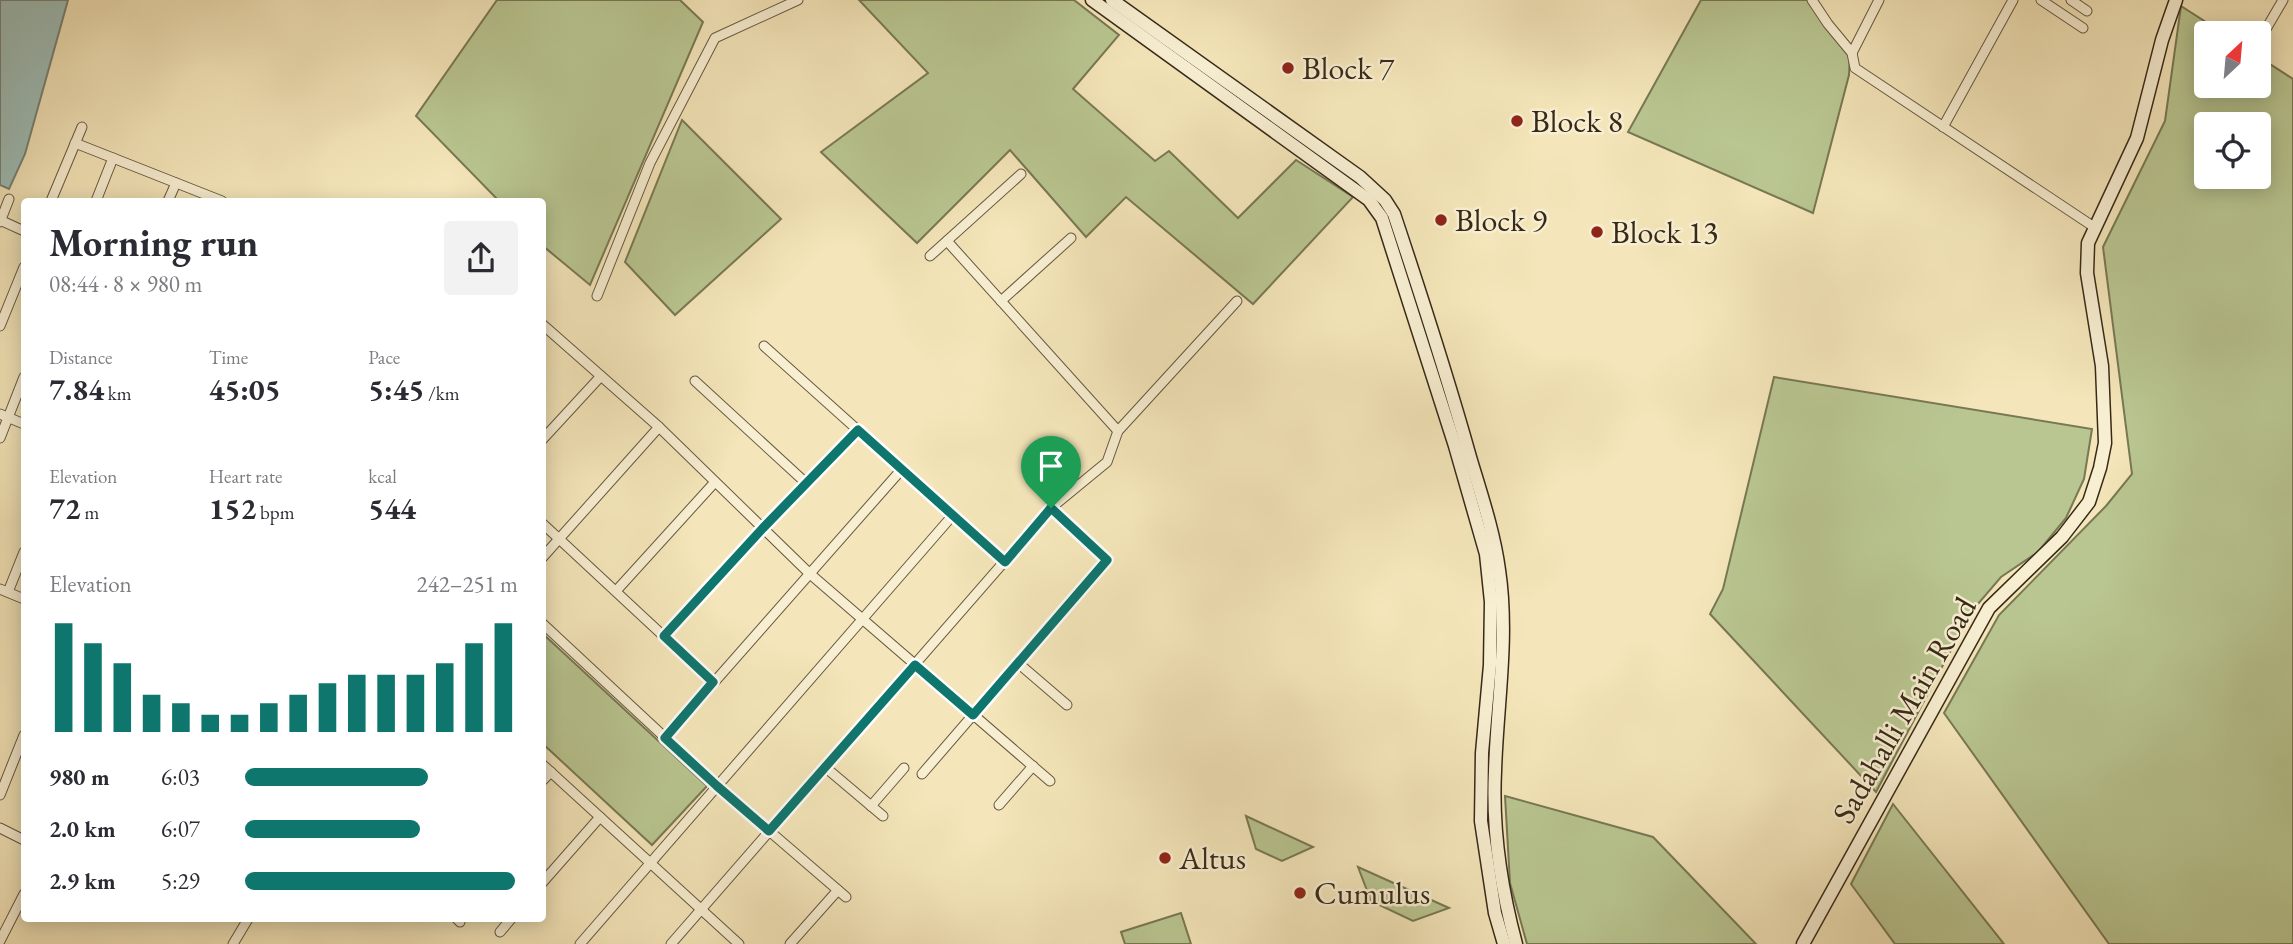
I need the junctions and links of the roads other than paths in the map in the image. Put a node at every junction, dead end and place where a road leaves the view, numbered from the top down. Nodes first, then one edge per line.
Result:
1 (798, 0) edge
2 (1092, 0) edge
3 (1112, 0) edge
4 (1812, 0) edge
5 (1879, 0) edge
6 (2013, 0) edge
7 (2041, 0) edge
8 (2071, 0) edge
9 (2176, 0) edge
10 (2283, 0) edge
11 (2087, 11) dead end
12 (2271, 21) edge
13 (2083, 28) dead end
14 (1852, 53) junction
15 (82, 127) dead end
16 (1943, 127) junction
17 (75, 143) junction
18 (113, 158) junction
19 (1021, 174) dead end
20 (176, 183) junction
21 (52, 198) edge
22 (97, 198) edge
23 (169, 198) edge
24 (214, 198) edge
25 (9, 200) dead end
26 (0, 221) edge
27 (2094, 227) junction
28 (21, 230) edge
29 (1070, 238) dead end
30 (947, 241) junction
31 (930, 256) dead end
32 (21, 274) edge
33 (597, 296) dead end
34 (1001, 301) junction
35 (1237, 301) dead end
36 (0, 326) edge
37 (546, 332) edge
38 (764, 346) dead end
39 (601, 376) junction
40 (695, 381) dead end
41 (21, 383) edge
42 (4, 416) edge
43 (21, 423) edge
44 (659, 428) junction
45 (858, 430) junction
46 (1118, 431) junction
47 (546, 436) edge
48 (0, 438) edge
49 (1460, 444) junction
50 (902, 469) junction
51 (715, 482) junction
52 (806, 484) junction
53 (1051, 508) junction
54 (953, 515) junction
55 (546, 527) edge
56 (763, 528) junction
57 (560, 539) junction
58 (546, 554) edge
59 (21, 558) edge
60 (1005, 562) junction
61 (809, 573) junction
62 (4, 590) edge
63 (615, 591) junction
64 (21, 598) edge
65 (862, 619) junction
66 (546, 627) edge
67 (664, 636) junction
68 (1017, 663) junction
69 (915, 665) junction
70 (713, 682) junction
71 (1067, 705) dead end
72 (973, 715) junction
73 (665, 738) junction
74 (21, 742) edge
75 (1033, 766) junction
76 (825, 767) junction
77 (546, 768) edge
78 (904, 768) dead end
79 (551, 772) junction
80 (922, 774) dead end
81 (546, 777) edge
82 (1050, 781) dead end
83 (717, 786) junction
84 (0, 795) edge
85 (999, 804) dead end
86 (871, 806) junction
87 (883, 816) dead end
88 (600, 817) junction
89 (0, 828) edge
90 (769, 831) junction
91 (21, 838) edge
92 (651, 863) junction
93 (546, 878) edge
94 (838, 890) junction
95 (846, 897) dead end
96 (21, 900) edge
97 (701, 909) junction
98 (246, 922) edge
99 (508, 922) edge
100 (500, 932) dead end
101 (0, 942) edge
102 (233, 944) edge
103 (580, 944) edge
104 (671, 944) edge
105 (739, 944) edge
106 (790, 944) edge
107 (1503, 944) edge
108 (1516, 944) edge
109 (1803, 944) edge

1 - 33 street
2 - 49 street
3 - 49 street
4 - 14 street
5 - 14 street
6 - 16 street
7 - 13 street
8 - 11 street
9 - 27 street, Sadahalli Main Road
10 - 12 street
14 - 16 street
15 - 17 street
16 - 27 street
17 - 18 street
17 - 21 street
18 - 20 street
18 - 22 street
19 - 30 street
20 - 23 street
20 - 24 street
25 - 26 street
26 - 28 street
27 - 109 street, Sadahalli Main Road
29 - 34 street
30 - 31 street
30 - 34 street
32 - 36 street
34 - 46 street
35 - 46 street
37 - 39 street
38 - 45 street
39 - 44 street
39 - 47 street
40 - 52 street
41 - 42 street
42 - 43 street
42 - 48 street
44 - 51 street
44 - 57 street
45 - 50 street
45 - 52 street
46 - 53 street
49 - 107 street
49 - 108 street
50 - 54 street
50 - 61 street
51 - 56 street
51 - 63 street
52 - 56 street
53 - 60 street
53 - 68 street
54 - 60 street
54 - 65 street
55 - 57 street
56 - 61 street
56 - 67 street
57 - 58 street
57 - 63 street
59 - 62 street
60 - 69 street
61 - 65 street
61 - 70 street
62 - 64 street
63 - 67 street
65 - 69 street
65 - 83 street
66 - 73 street
67 - 70 street
68 - 71 street
68 - 72 street
69 - 72 street
69 - 76 street
70 - 73 street
72 - 75 street
72 - 80 street
73 - 83 street
74 - 84 street
75 - 82 street
75 - 85 street
76 - 86 street
76 - 90 street
77 - 79 street
78 - 86 street
79 - 81 street
79 - 88 street
83 - 90 street
83 - 92 street
86 - 87 street
88 - 92 street
88 - 93 street
89 - 91 street
90 - 94 street
90 - 97 street
92 - 97 street
92 - 103 street
94 - 95 street
94 - 106 street
96 - 101 street
97 - 104 street
97 - 105 street
98 - 102 street
99 - 100 street

